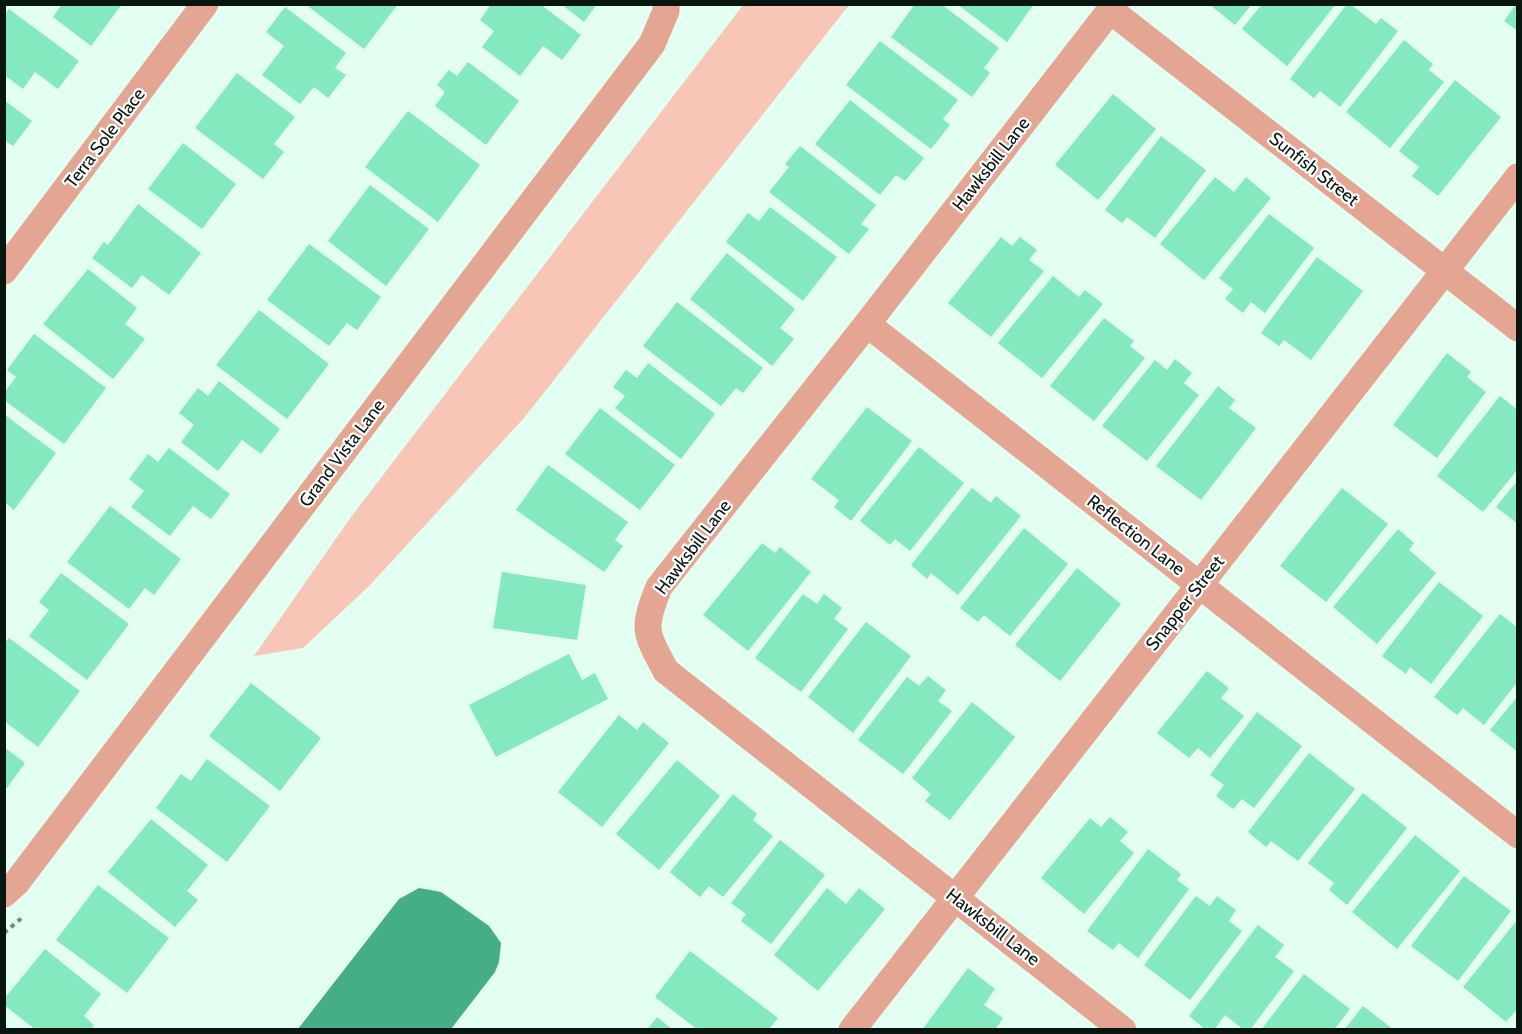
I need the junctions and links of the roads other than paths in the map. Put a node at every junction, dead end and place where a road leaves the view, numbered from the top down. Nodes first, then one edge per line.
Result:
1 (205, 4) edge
2 (666, 4) edge
3 (1112, 7) edge
4 (1518, 177) edge
5 (4, 271) edge
6 (1444, 271) junction
7 (867, 324) junction
8 (1518, 328) edge
9 (1200, 585) junction
10 (1518, 835) edge
11 (4, 894) edge
12 (955, 897) junction
13 (852, 1029) edge
14 (1123, 1029) edge

1 - 5 street, Terra Sole Place
2 - 11 street, Grand Vista Lane
3 - 6 street, Sunfish Street
3 - 7 street, Hawksbill Lane
4 - 6 street, Snapper Street
6 - 8 street, Sunfish Street
6 - 9 street, Snapper Street
7 - 9 street, Reflection Lane
7 - 12 street, Hawksbill Lane
9 - 10 street, Reflection Lane
9 - 12 street, Snapper Street
12 - 13 street, Snapper Street
12 - 14 street, Hawksbill Lane

